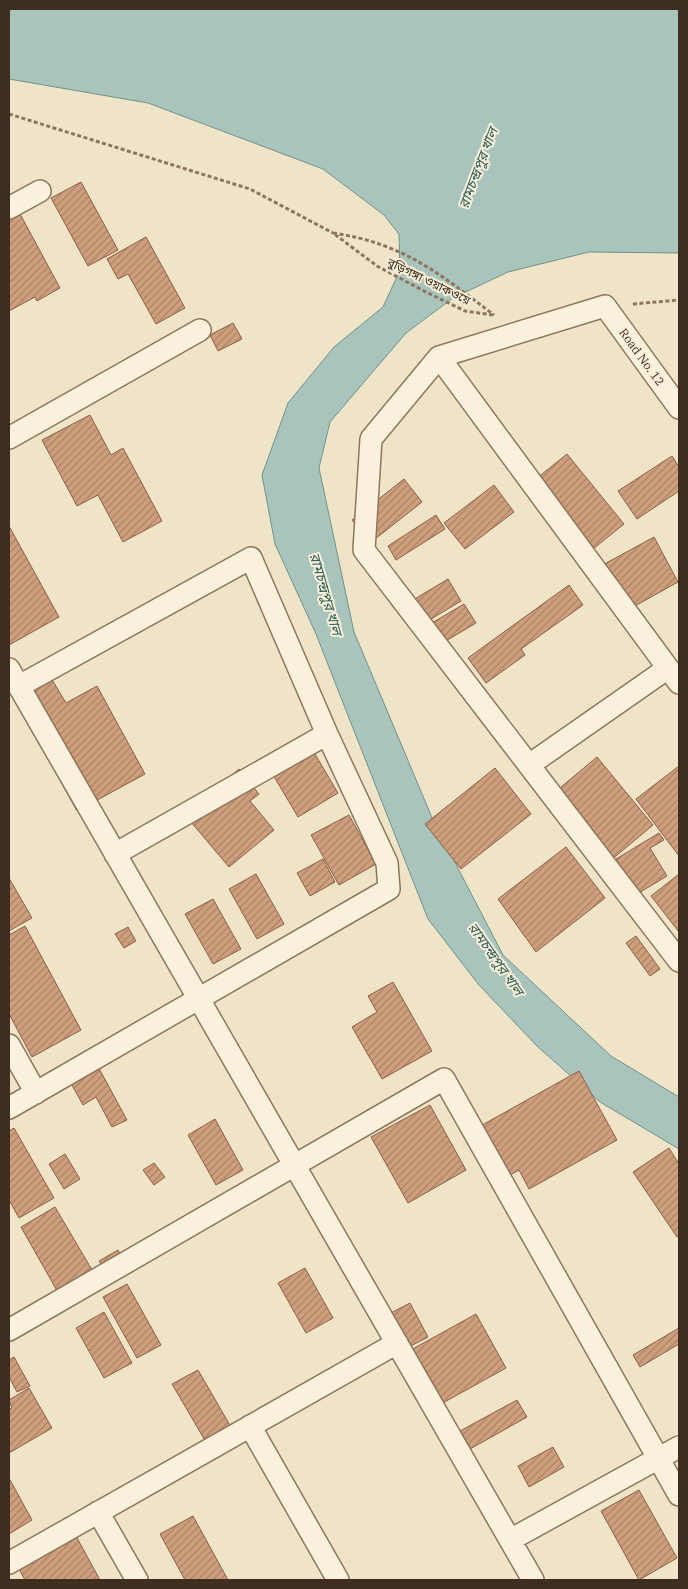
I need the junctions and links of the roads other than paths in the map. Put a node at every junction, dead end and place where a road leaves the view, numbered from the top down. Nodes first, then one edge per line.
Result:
1 (40, 191) dead end
2 (9, 208) edge
3 (200, 330) dead end
4 (439, 357) junction
5 (679, 408) edge
6 (9, 438) edge
7 (674, 675) edge
8 (14, 678) edge
9 (327, 734) junction
10 (529, 765) junction
11 (116, 854) junction
12 (679, 961) edge
13 (199, 999) junction
14 (9, 1045) edge
15 (36, 1093) junction
16 (9, 1108) edge
17 (294, 1165) junction
18 (9, 1330) edge
19 (397, 1343) junction
20 (250, 1426) junction
21 (679, 1448) edge
22 (659, 1459) junction
23 (679, 1495) edge
24 (98, 1512) junction
25 (510, 1540) junction
26 (9, 1563) edge
27 (137, 1580) edge
28 (338, 1580) edge
29 (533, 1580) edge

1 - 2 street
3 - 6 street
4 - 5 street, Road No. 12
4 - 7 street
4 - 10 street
7 - 10 street
8 - 9 street
8 - 11 street
9 - 11 street
9 - 13 street
10 - 12 street
11 - 13 street
13 - 15 street
13 - 17 street
14 - 15 street
15 - 16 street
17 - 18 street
17 - 19 street
17 - 22 street
19 - 20 street
19 - 25 street
20 - 24 street
20 - 28 street
21 - 22 street
22 - 23 street
22 - 25 street
24 - 26 street
24 - 27 street
25 - 29 street

